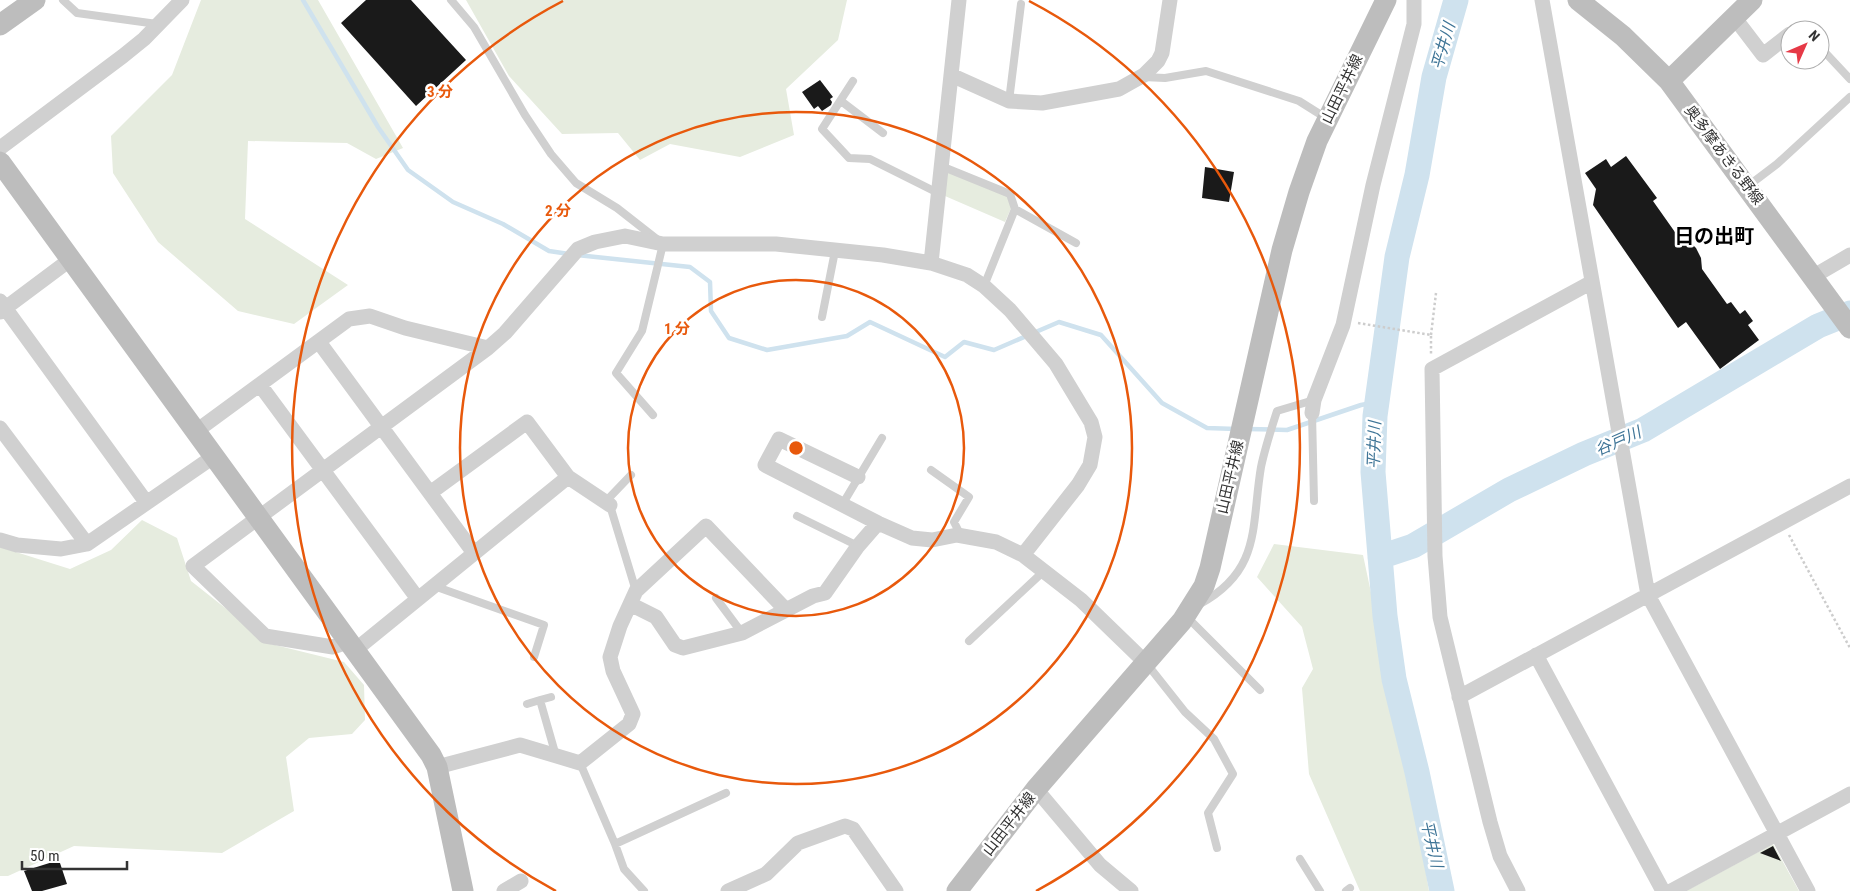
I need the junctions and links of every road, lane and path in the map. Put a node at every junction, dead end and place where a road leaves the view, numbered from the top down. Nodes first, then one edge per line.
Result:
1 (35, 0) edge
2 (63, 0) edge
3 (182, 0) edge
4 (451, 0) edge
5 (959, 0) edge
6 (1170, 0) edge
7 (1386, 0) edge
8 (1414, 0) edge
9 (1542, 0) edge
10 (1578, 0) edge
11 (1752, 0) edge
12 (1021, 4) dead end
13 (1734, 17) junction
14 (159, 24) junction
15 (0, 25) edge
16 (1780, 42) edge
17 (1830, 58) edge
18 (950, 75) junction
19 (1142, 76) junction
20 (1850, 79) edge
21 (853, 81) dead end
22 (1669, 81) junction
23 (1850, 97) edge
24 (841, 101) junction
25 (1009, 101) junction
26 (1328, 119) junction
27 (884, 133) dead end
28 (0, 148) edge
29 (0, 162) edge
30 (941, 166) junction
31 (1748, 186) junction
32 (938, 193) junction
33 (1015, 210) junction
34 (1076, 242) dead end
35 (663, 244) junction
36 (835, 251) junction
37 (1850, 256) edge
38 (71, 259) junction
39 (931, 263) junction
40 (1814, 276) junction
41 (1592, 282) junction
42 (984, 286) junction
43 (1436, 293) dead end
44 (2, 307) edge
45 (822, 316) dead end
46 (1358, 323) dead end
47 (1850, 328) edge
48 (1431, 336) junction
49 (318, 342) junction
50 (488, 348) junction
51 (1432, 369) junction
52 (260, 385) junction
53 (1313, 406) junction
54 (652, 415) dead end
55 (381, 427) junction
56 (0, 428) edge
57 (195, 432) junction
58 (882, 438) dead end
59 (212, 457) junction
60 (931, 470) dead end
61 (323, 471) junction
62 (631, 475) dead end
63 (568, 477) junction
64 (858, 477) junction
65 (1850, 486) edge
66 (430, 493) junction
67 (1314, 500) dead end
68 (146, 502) junction
69 (610, 505) junction
70 (842, 505) junction
71 (797, 516) dead end
72 (258, 519) junction
73 (1782, 522) junction
74 (878, 523) junction
75 (961, 536) junction
76 (0, 540) edge
77 (87, 544) junction
78 (858, 546) junction
79 (474, 552) junction
80 (1023, 554) junction
81 (1044, 571) junction
82 (434, 586) junction
83 (1648, 595) junction
84 (633, 598) junction
85 (716, 598) dead end
86 (418, 599) junction
87 (786, 610) junction
88 (1189, 612) junction
89 (742, 633) junction
90 (969, 641) dead end
91 (351, 647) junction
92 (1850, 648) edge
93 (1536, 655) junction
94 (534, 656) dead end
95 (1146, 663) junction
96 (1260, 690) dead end
97 (551, 697) dead end
98 (1458, 697) junction
99 (540, 700) junction
100 (527, 704) dead end
101 (556, 756) junction
102 (580, 763) junction
103 (437, 767) junction
104 (1036, 789) junction
105 (726, 793) dead end
106 (1850, 794) edge
107 (1777, 833) junction
108 (615, 844) junction
109 (1217, 848) dead end
110 (1300, 859) dead end
111 (521, 881) dead end
112 (463, 891) edge
113 (504, 891) edge
114 (644, 891) edge
115 (728, 891) edge
116 (896, 891) edge
117 (957, 891) edge
118 (1130, 891) edge
119 (1320, 891) edge
120 (1518, 891) edge
121 (1663, 891) edge
122 (1671, 891) edge
123 (1808, 891) edge

1 - 15 main road
2 - 14 lane
3 - 14 street
4 - 35 lane
5 - 18 street
6 - 19 street
7 - 26 main road, 山田平井線
8 - 53 street
9 - 41 street
10 - 22 main road, 奥多摩あきる野線
11 - 13 main road
12 - 25 lane
13 - 16 street
13 - 22 main road
14 - 28 street
17 - 20 lane
18 - 25 street
18 - 30 street
19 - 25 street
19 - 26 lane
21 - 24 lane
22 - 31 main road, 奥多摩あきる野線
23 - 31 lane
24 - 27 lane
24 - 32 lane
26 - 88 main road, 山田平井線
29 - 38 main road
30 - 32 street
30 - 33 lane
31 - 40 main road, 奥多摩あきる野線
32 - 39 street
33 - 34 lane
33 - 42 lane
35 - 36 street
35 - 50 street
35 - 54 lane
36 - 39 street
36 - 45 lane
37 - 40 street
38 - 44 street
38 - 57 main road
39 - 42 street
40 - 47 main road, 奥多摩あきる野線
41 - 51 street
41 - 83 street
42 - 80 street
43 - 48 path
44 - 68 street
46 - 48 path
48 - 51 path
49 - 50 street
49 - 52 street
49 - 55 street
50 - 55 street
51 - 98 street
52 - 57 street
52 - 61 street
53 - 67 lane
53 - 88 lane
55 - 61 street
55 - 66 street
56 - 77 street
57 - 59 main road
58 - 64 lane
59 - 68 street
59 - 72 main road
60 - 75 lane
61 - 72 street
61 - 86 street
62 - 69 lane
63 - 66 street
63 - 69 street
63 - 79 street
64 - 70 lane
64 - 70 street
65 - 73 street
66 - 79 street
68 - 77 street
69 - 84 lane
70 - 74 street
71 - 78 lane
72 - 91 main road
72 - 91 street
73 - 83 street
73 - 92 path
74 - 75 street
74 - 78 street
75 - 80 street
76 - 77 street
78 - 87 street
79 - 82 street
80 - 81 street
81 - 90 lane
81 - 95 street
82 - 86 street
82 - 94 lane
83 - 93 street
83 - 107 street
84 - 87 street
84 - 89 street
84 - 102 street
85 - 89 lane
86 - 91 street
87 - 89 street
88 - 95 main road, 山田平井線
88 - 96 lane
91 - 103 main road
93 - 98 street
93 - 121 street
95 - 104 main road, 山田平井線
95 - 109 lane
97 - 99 lane
98 - 120 street
99 - 100 lane
99 - 101 lane
101 - 102 street
101 - 103 street
102 - 108 lane
103 - 112 main road
104 - 117 main road, 山田平井線
104 - 118 street
105 - 108 lane
106 - 107 street
107 - 122 street
107 - 123 street
108 - 114 lane
110 - 119 lane
111 - 113 street
115 - 116 street

